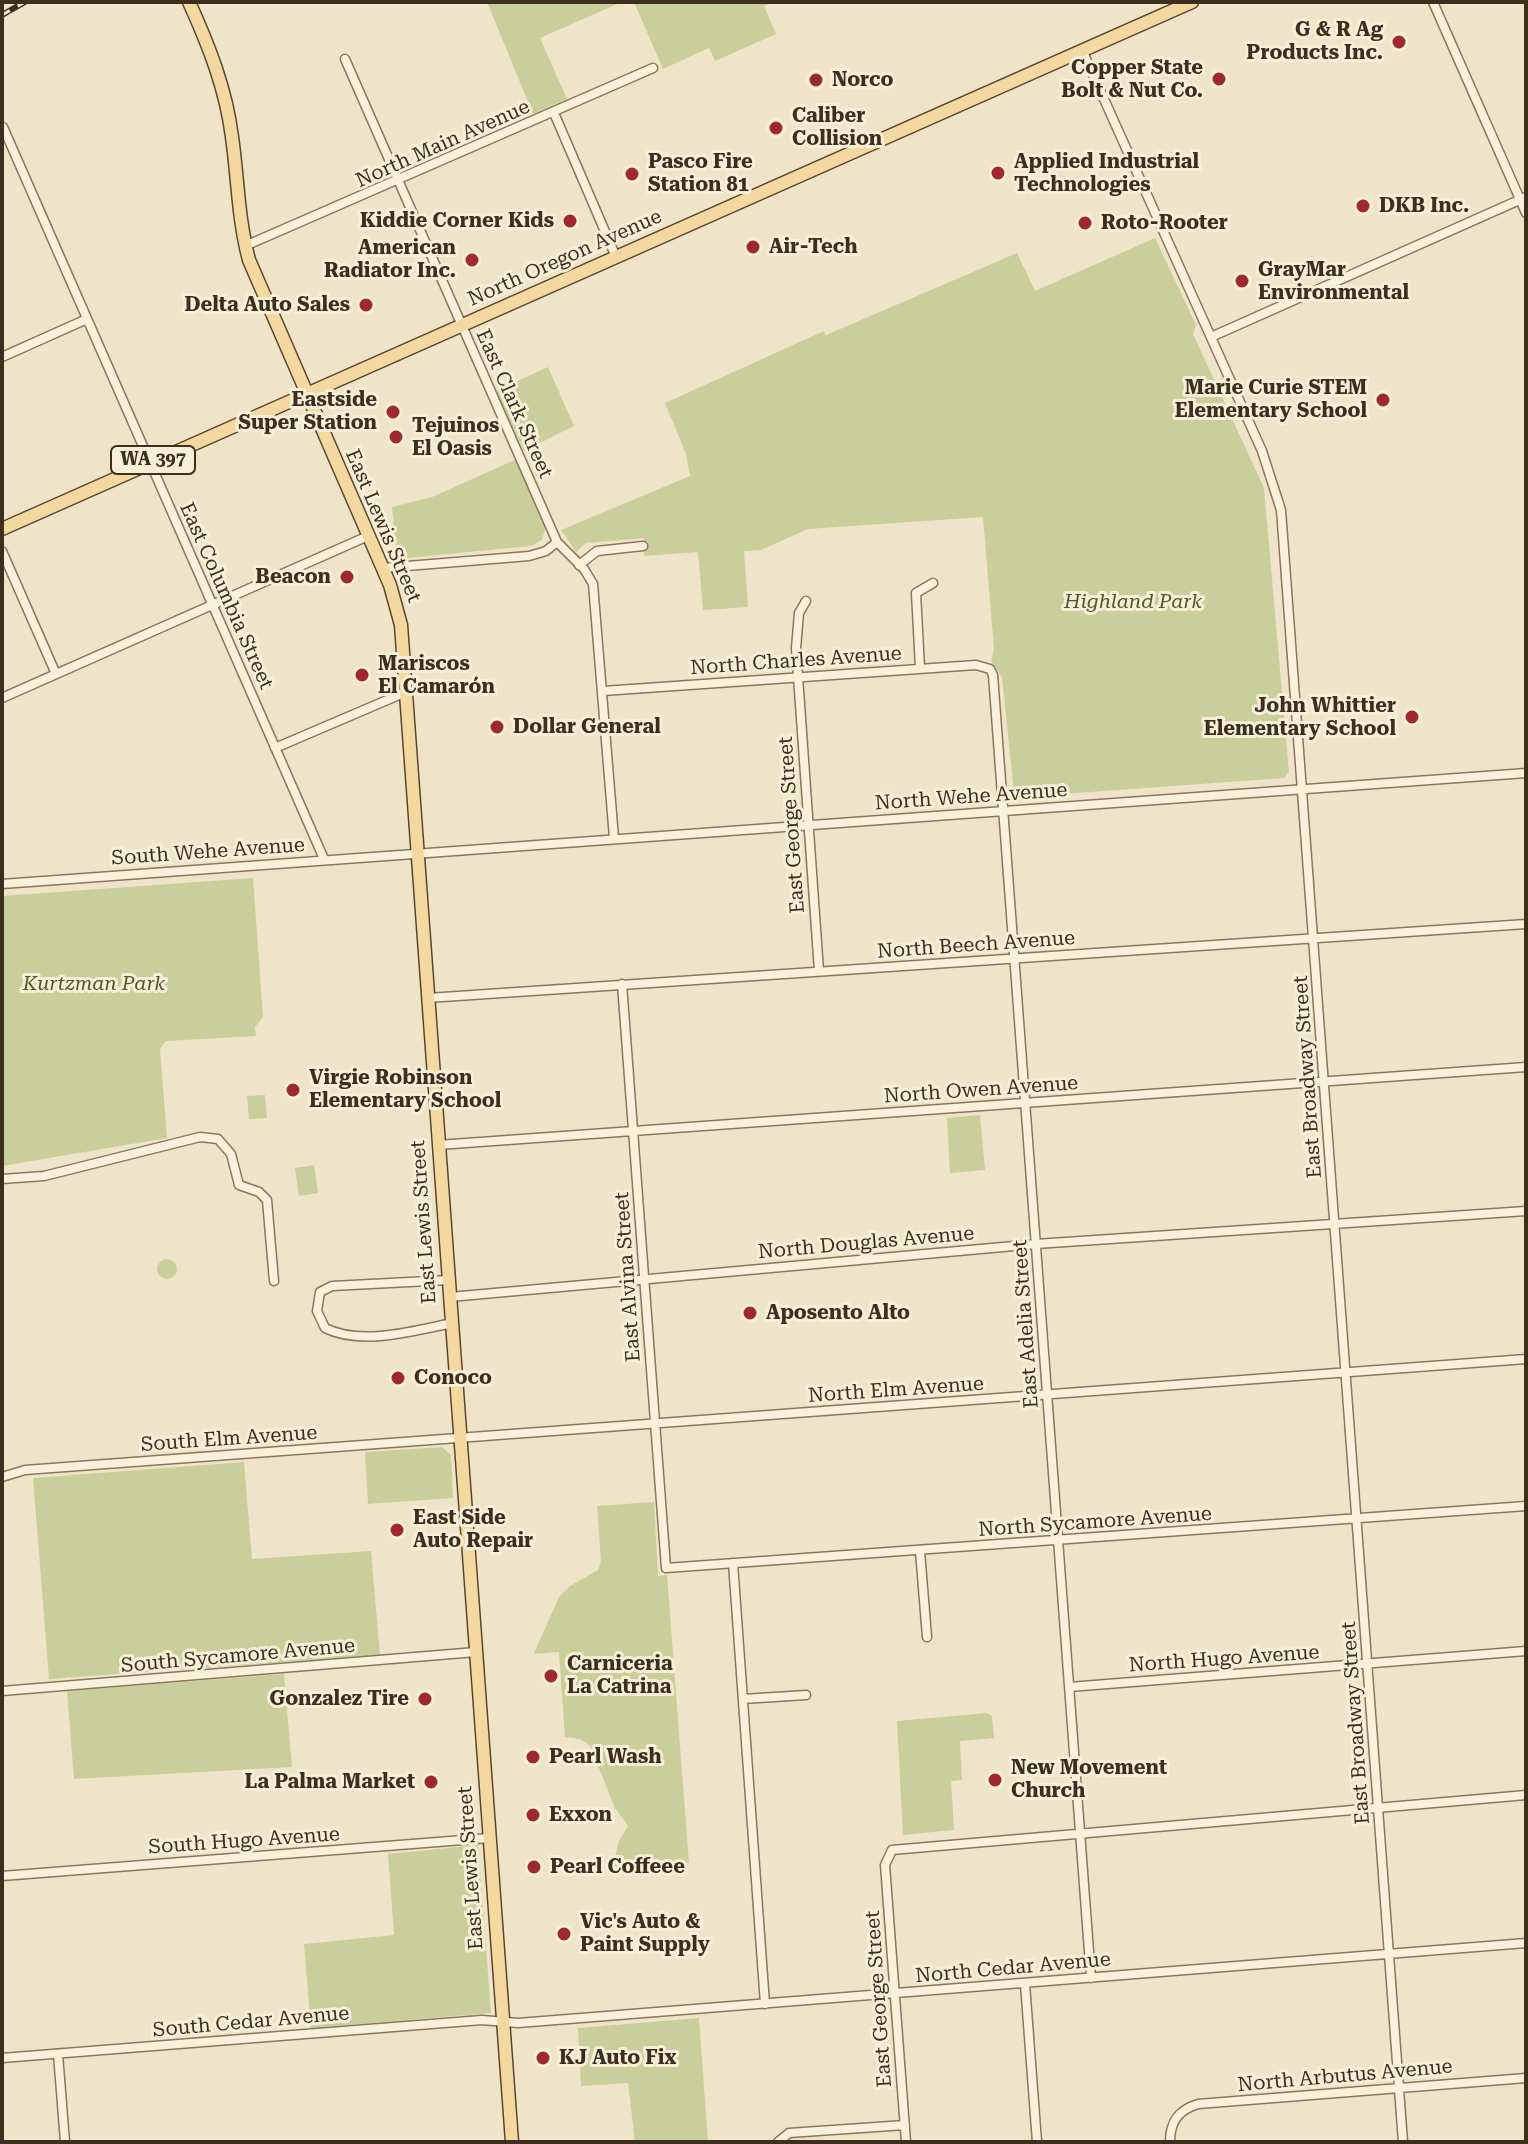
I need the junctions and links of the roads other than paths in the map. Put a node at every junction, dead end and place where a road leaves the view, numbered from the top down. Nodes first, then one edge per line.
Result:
1 (189, 2) edge
2 (1192, 2) edge
3 (1433, 2) edge
4 (1082, 50) junction
5 (345, 59) dead end
6 (653, 68) dead end
7 (554, 113) junction
8 (3, 127) edge
9 (399, 182) junction
10 (1523, 199) edge
11 (1526, 213) edge
12 (245, 246) junction
13 (616, 257) junction
14 (87, 319) junction
15 (461, 325) junction
16 (1211, 337) junction
17 (2, 357) edge
18 (305, 394) junction
19 (150, 462) junction
20 (2, 529) edge
21 (368, 536) junction
22 (557, 542) junction
23 (643, 546) dead end
24 (2, 551) edge
25 (579, 565) junction
26 (383, 568) junction
27 (933, 583) dead end
28 (806, 601) dead end
29 (213, 605) junction
30 (920, 668) junction
31 (990, 669) joint
32 (56, 674) junction
33 (797, 676) junction
34 (603, 691) junction
35 (406, 692) junction
36 (2, 698) edge
37 (275, 748) junction
38 (1526, 773) edge
39 (1302, 789) junction
40 (1004, 811) junction
41 (808, 824) junction
42 (614, 838) junction
43 (417, 851) junction
44 (324, 859) junction
45 (2, 884) edge
46 (1526, 924) edge
47 (1314, 939) junction
48 (1015, 958) junction
49 (819, 971) junction
50 (622, 984) junction
51 (428, 998) junction
52 (1526, 1067) edge
53 (1324, 1081) junction
54 (1025, 1103) junction
55 (633, 1131) junction
56 (438, 1145) junction
57 (2, 1179) edge
58 (1526, 1211) edge
59 (1335, 1223) junction
60 (1036, 1244) junction
61 (644, 1279) junction
62 (448, 1280) junction
63 (274, 1281) dead end
64 (450, 1297) junction
65 (452, 1323) junction
66 (1526, 1359) edge
67 (1346, 1372) junction
68 (1047, 1395) junction
69 (655, 1424) junction
70 (460, 1438) junction
71 (2, 1477) edge
72 (1526, 1506) edge
73 (1357, 1519) junction
74 (1058, 1540) junction
75 (920, 1551) junction
76 (733, 1563) junction
77 (666, 1568) joint
78 (927, 1637) dead end
79 (1526, 1651) edge
80 (476, 1652) junction
81 (1368, 1664) junction
82 (1069, 1687) junction
83 (2, 1691) edge
84 (806, 1695) dead end
85 (743, 1699) junction
86 (1526, 1795) edge
87 (1379, 1808) junction
88 (1080, 1832) junction
89 (489, 1838) junction
90 (2, 1876) edge
91 (1526, 1943) edge
92 (1390, 1954) junction
93 (1091, 1978) junction
94 (1025, 1984) junction
95 (895, 1994) junction
96 (765, 2004) junction
97 (503, 2022) junction
98 (58, 2054) junction
99 (2, 2058) edge
100 (1526, 2078) edge
101 (1399, 2088) junction
102 (905, 2125) junction
103 (779, 2140) edge
104 (65, 2142) edge
105 (512, 2142) edge
106 (906, 2142) edge
107 (1037, 2142) edge
108 (1170, 2142) edge
109 (1403, 2142) edge

1 - 12 main road, East Lewis Street
2 - 4 main road, North Oregon Avenue / WA 397
3 - 10 street
4 - 13 main road, North Oregon Avenue / WA 397
4 - 16 street, East Broadway Street
5 - 9 street, East Clark Street
6 - 7 street, North Main Avenue
7 - 9 street, North Main Avenue
7 - 13 street
8 - 14 street, East Columbia Street
9 - 12 street, North Main Avenue
9 - 15 street, East Clark Street
10 - 11 street
10 - 16 street
12 - 18 main road, East Lewis Street
13 - 15 main road, North Oregon Avenue / WA 397
14 - 17 street
14 - 19 street, East Columbia Street
15 - 18 main road, North Oregon Avenue / WA 397
15 - 22 street, East Clark Street
16 - 39 street, East Broadway Street
18 - 19 main road, WA 397
18 - 21 main road, East Lewis Street
19 - 20 main road, WA 397
19 - 29 street, East Columbia Street
21 - 26 main road, East Lewis Street
21 - 29 street
22 - 25 street
22 - 26 street
23 - 25 street
24 - 32 street
25 - 34 street
26 - 35 main road, East Lewis Street
27 - 30 street
28 - 33 street, East George Street
29 - 32 street
29 - 37 street, East Columbia Street
30 - 31 street, North Charles Avenue
30 - 33 street, North Charles Avenue
31 - 40 street, East Adelia Street
32 - 36 street
33 - 34 street, North Charles Avenue
33 - 41 street, East George Street
34 - 42 street
35 - 37 street
35 - 43 main road, East Lewis Street
37 - 44 street, East Columbia Street
38 - 39 street, North Wehe Avenue
39 - 40 street, North Wehe Avenue
39 - 47 street, East Broadway Street
40 - 41 street, North Wehe Avenue
40 - 48 street, East Adelia Street
41 - 42 street, North Wehe Avenue
41 - 49 street, East George Street
42 - 43 street, North Wehe Avenue
43 - 44 street, South Wehe Avenue
43 - 51 main road, East Lewis Street
44 - 45 street, South Wehe Avenue
46 - 47 street, North Beech Avenue
47 - 48 street, North Beech Avenue
47 - 53 street, East Broadway Street
48 - 49 street, North Beech Avenue
48 - 54 street, East Adelia Street
49 - 50 street, North Beech Avenue
50 - 51 street, North Beech Avenue
50 - 55 street, East Alvina Street
51 - 56 main road, East Lewis Street
52 - 53 street, North Owen Avenue
53 - 54 street, North Owen Avenue
53 - 59 street, East Broadway Street
54 - 55 street, North Owen Avenue
54 - 60 street, East Adelia Street
55 - 56 street, North Owen Avenue
55 - 61 street, East Alvina Street
56 - 62 main road, East Lewis Street
57 - 63 street
58 - 59 street, North Douglas Avenue
59 - 60 street, North Douglas Avenue
59 - 67 street, East Broadway Street
60 - 61 street, North Douglas Avenue
60 - 68 street, East Adelia Street
61 - 64 street, North Douglas Avenue
61 - 69 street, East Alvina Street
62 - 64 main road, East Lewis Street
62 - 65 street
64 - 65 main road, East Lewis Street
65 - 70 main road, East Lewis Street
66 - 67 street, North Elm Avenue
67 - 68 street, North Elm Avenue
67 - 73 street, East Broadway Street
68 - 69 street, North Elm Avenue
68 - 74 street, East Adelia Street
69 - 70 street, North Elm Avenue
69 - 77 street, East Alvina Street
70 - 71 street, South Elm Avenue
70 - 80 main road, East Lewis Street
72 - 73 street, North Sycamore Avenue
73 - 74 street, North Sycamore Avenue
73 - 81 street, East Broadway Street
74 - 75 street, North Sycamore Avenue
74 - 82 street, East Adelia Street
75 - 76 street, North Sycamore Avenue
75 - 78 street
76 - 77 street, North Sycamore Avenue
76 - 85 street
79 - 81 street, North Hugo Avenue
80 - 83 street, South Sycamore Avenue
80 - 89 main road, East Lewis Street
81 - 82 street, North Hugo Avenue
81 - 87 street, East Broadway Street
82 - 88 street, East Adelia Street
84 - 85 street
85 - 96 street
86 - 87 street
87 - 88 street
87 - 92 street, East Broadway Street
88 - 93 street, East Adelia Street
88 - 95 street, East George Street
89 - 90 street, South Hugo Avenue
89 - 97 main road, East Lewis Street
91 - 92 street, North Cedar Avenue
92 - 93 street, North Cedar Avenue
92 - 101 street, East Broadway Street
93 - 94 street, North Cedar Avenue
94 - 95 street, North Cedar Avenue
94 - 107 street
95 - 96 street, North Cedar Avenue
95 - 102 street, East George Street
96 - 97 street, North Cedar Avenue
97 - 98 street, South Cedar Avenue
97 - 105 main road, East Lewis Street
98 - 99 street, South Cedar Avenue
98 - 104 street
100 - 101 street, North Arbutus Avenue
101 - 108 street, North Arbutus Avenue
101 - 109 street, East Broadway Street
102 - 103 street
102 - 106 street, East George Street

